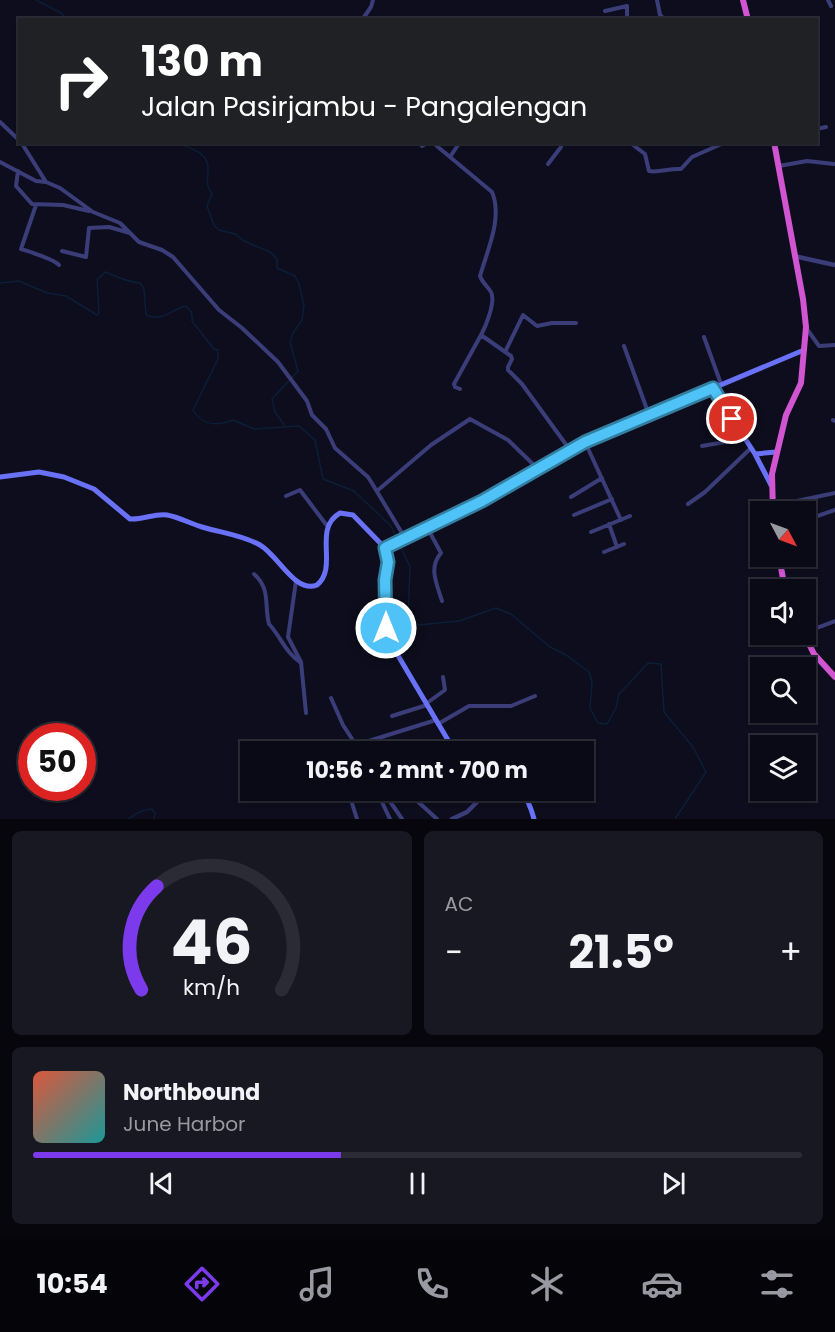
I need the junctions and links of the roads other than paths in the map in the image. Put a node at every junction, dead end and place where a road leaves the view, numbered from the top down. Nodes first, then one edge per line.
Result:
1 (373, 0) edge
2 (657, 0) edge
3 (743, 0) edge
4 (828, 0) edge
5 (831, 6) dead end
6 (605, 10) dead end
7 (363, 18) edge
8 (627, 18) edge
9 (663, 18) edge
10 (747, 18) edge
11 (0, 122) edge
12 (825, 127) dead end
13 (818, 129) edge
14 (18, 140) edge
15 (21, 144) edge
16 (434, 144) edge
17 (459, 144) edge
18 (561, 144) edge
19 (632, 144) edge
20 (721, 144) edge
21 (774, 144) edge
22 (450, 157) junction
23 (0, 162) edge
24 (548, 164) dead end
25 (834, 164) edge
26 (778, 167) junction
27 (18, 171) junction
28 (46, 182) junction
29 (36, 205) junction
30 (93, 212) junction
31 (131, 233) junction
32 (62, 251) dead end
33 (794, 256) junction
34 (59, 265) dead end
35 (835, 265) edge
36 (576, 323) dead end
37 (806, 327) junction
38 (481, 335) junction
39 (704, 337) dead end
40 (835, 345) edge
41 (624, 346) dead end
42 (804, 350) junction
43 (505, 352) junction
44 (721, 385) junction
45 (713, 388) junction
46 (460, 389) dead end
47 (649, 415) junction
48 (742, 436) junction
49 (585, 442) junction
50 (702, 446) dead end
51 (751, 448) junction
52 (570, 450) junction
53 (776, 452) junction
54 (755, 454) junction
55 (538, 469) junction
56 (0, 477) edge
57 (602, 477) junction
58 (771, 485) junction
59 (377, 491) junction
60 (834, 493) edge
61 (286, 496) dead end
62 (572, 497) dead end
63 (612, 499) junction
64 (772, 501) edge
65 (803, 501) edge
66 (835, 501) edge
67 (688, 504) dead end
68 (835, 510) edge
69 (574, 514) dead end
70 (630, 516) dead end
71 (816, 517) edge
72 (621, 520) junction
73 (609, 524) junction
74 (328, 527) junction
75 (429, 529) junction
76 (591, 532) dead end
77 (405, 539) junction
78 (624, 544) dead end
79 (617, 547) junction
80 (385, 548) junction
81 (604, 552) dead end
82 (255, 574) dead end
83 (296, 581) junction
84 (442, 601) dead end
85 (835, 621) edge
86 (816, 629) edge
87 (810, 645) edge
88 (301, 662) junction
89 (443, 677) dead end
90 (835, 677) edge
91 (535, 696) dead end
92 (331, 698) dead end
93 (426, 704) junction
94 (306, 713) dead end
95 (392, 716) dead end
96 (437, 722) junction
97 (448, 741) edge
98 (351, 801) edge
99 (382, 801) edge
100 (391, 801) edge
101 (417, 801) edge
102 (476, 801) edge
103 (529, 801) edge
104 (357, 819) edge
105 (390, 819) edge
106 (402, 819) edge
107 (437, 819) edge
108 (452, 819) edge
109 (534, 819) edge

1 - 7 street
2 - 9 street
3 - 10 highway
4 - 5 street
6 - 8 street
11 - 14 street
12 - 13 street
15 - 28 street
16 - 22 street
17 - 22 street
18 - 24 street
19 - 20 street
21 - 26 highway
22 - 38 street
23 - 27 street
25 - 26 street
26 - 33 highway
27 - 28 street
27 - 29 street
28 - 30 street
29 - 30 street
29 - 34 street
30 - 31 street
31 - 32 street
31 - 59 street
33 - 35 street
33 - 37 highway
36 - 43 street
37 - 40 street
37 - 42 highway
38 - 43 street
38 - 46 street
39 - 44 street
41 - 47 street
42 - 44 main road
42 - 53 highway
43 - 52 street
44 - 45 main road
45 - 47 main road
45 - 48 main road
47 - 49 main road
48 - 50 street
48 - 51 main road
49 - 52 main road
49 - 57 street
51 - 54 main road
51 - 67 street
52 - 55 main road
53 - 54 main road
53 - 58 highway
54 - 58 main road
55 - 59 street
55 - 75 main road
56 - 83 main road
57 - 62 street
57 - 63 street
58 - 64 highway
59 - 77 street
60 - 65 street
60 - 66 street
61 - 74 street
63 - 69 street
63 - 72 street
68 - 71 street
70 - 72 street
72 - 73 street
73 - 76 street
73 - 79 street
74 - 80 main road
74 - 83 main road
75 - 77 main road
75 - 84 street
77 - 80 main road
78 - 79 street
79 - 81 street
80 - 93 main road
82 - 88 street
83 - 88 street
85 - 86 street
87 - 90 highway
88 - 94 street
89 - 93 street
91 - 96 street
92 - 96 street
93 - 95 street
93 - 96 main road
96 - 97 main road
98 - 104 street
99 - 105 street
100 - 106 street
101 - 107 street
102 - 108 street
103 - 109 main road

